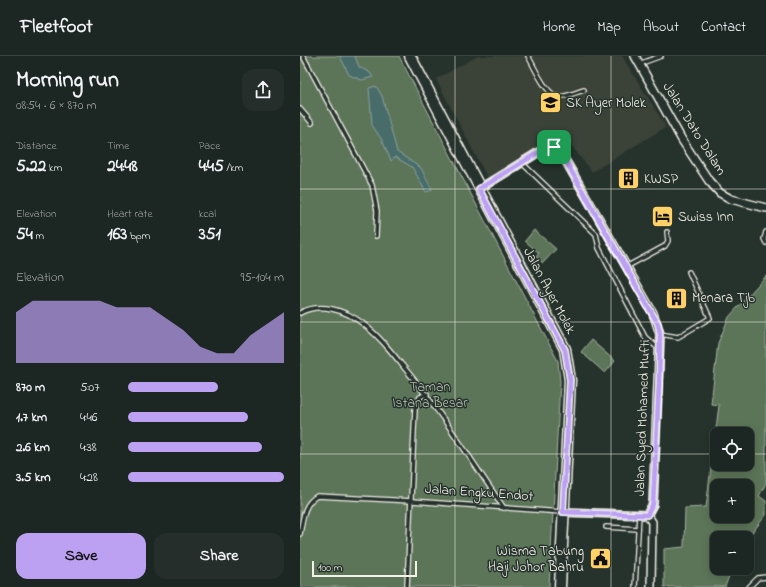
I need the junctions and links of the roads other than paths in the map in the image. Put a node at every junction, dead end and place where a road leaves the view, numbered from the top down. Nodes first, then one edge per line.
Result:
1 (303, 56) edge
2 (410, 56) edge
3 (528, 56) edge
4 (635, 56) edge
5 (661, 56) edge
6 (639, 64) junction
7 (584, 90) dead end
8 (300, 109) edge
9 (312, 123) dead end
10 (521, 162) junction
11 (479, 189) junction
12 (766, 208) edge
13 (666, 232) dead end
14 (766, 232) edge
15 (376, 236) dead end
16 (766, 243) edge
17 (626, 267) junction
18 (689, 272) dead end
19 (300, 313) edge
20 (660, 334) junction
21 (659, 350) junction
22 (427, 394) junction
23 (412, 501) junction
24 (504, 508) junction
25 (563, 512) junction
26 (638, 515) junction
27 (647, 515) junction
28 (606, 527) dead end
29 (638, 529) junction
30 (300, 534) edge
31 (766, 577) edge
32 (407, 587) edge
33 (560, 587) edge
34 (635, 587) edge
35 (651, 587) edge
36 (749, 587) edge

1 - 15 lane
2 - 11 main road, Jalan Ayer Molek
3 - 7 lane
4 - 6 street, Jalan Dato Dalam
5 - 6 lane
6 - 12 street, Jalan Dato Dalam
8 - 9 lane
10 - 11 street, Jalan Syed Mohamed Mufti
10 - 17 street, Jalan Syed Mohamed Mufti
10 - 21 lane
11 - 25 main road, Jalan Ayer Molek
13 - 17 lane
14 - 16 lane
17 - 20 street, Jalan Syed Mohamed Mufti
18 - 20 lane
19 - 22 lane
20 - 21 street, Jalan Syed Mohamed Mufti
21 - 27 street, Jalan Syed Mohamed Mufti
22 - 23 lane
22 - 24 lane
23 - 24 lane, Jalan Engku Endot
23 - 30 lane, Jalan Engku Endot
23 - 32 lane
24 - 25 lane, Jalan Engku Endot
25 - 26 street, Jalan Engku Endot
25 - 33 main road, Jalan Ayer Molek
26 - 27 street, Jalan Engku Endot
26 - 29 lane
27 - 35 street, Jalan Syed Mohamed Mufti
28 - 29 lane
29 - 34 lane
31 - 36 lane

